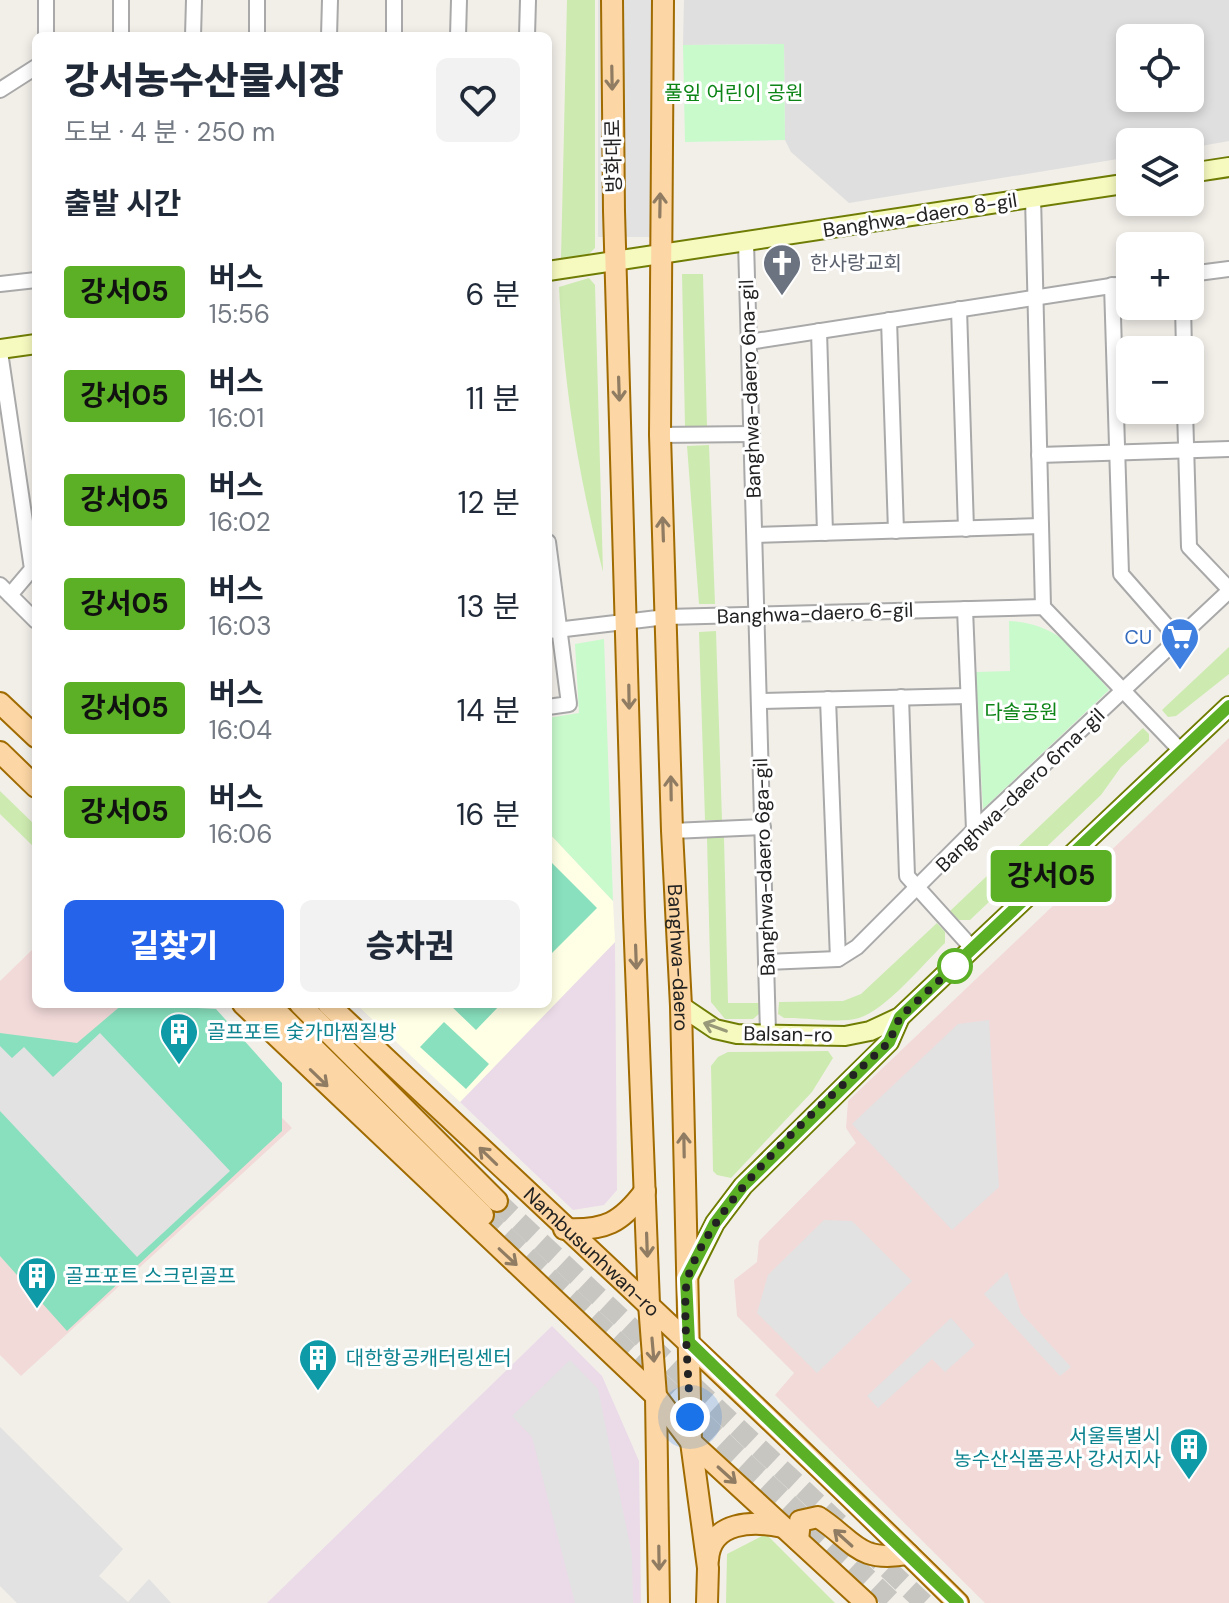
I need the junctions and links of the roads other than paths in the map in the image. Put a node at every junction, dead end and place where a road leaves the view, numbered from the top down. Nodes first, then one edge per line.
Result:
1 (46, 0) edge
2 (121, 0) edge
3 (194, 0) edge
4 (257, 0) edge
5 (330, 0) edge
6 (394, 0) edge
7 (459, 0) edge
8 (528, 0) edge
9 (612, 0) edge
10 (663, 0) edge
11 (46, 32) edge
12 (121, 32) edge
13 (193, 32) edge
14 (257, 32) edge
15 (329, 32) edge
16 (394, 32) edge
17 (458, 32) edge
18 (527, 32) edge
19 (32, 70) edge
20 (0, 90) edge
21 (1229, 167) edge
22 (1204, 171) edge
23 (1116, 185) edge
24 (1033, 197) junction
25 (746, 242) junction
26 (659, 256) junction
27 (615, 262) junction
28 (1229, 269) edge
29 (552, 270) edge
30 (1204, 272) edge
31 (32, 280) edge
32 (0, 284) edge
33 (1112, 285) junction
34 (1116, 285) edge
35 (1036, 296) junction
36 (959, 309) junction
37 (617, 311) joint
38 (889, 320) junction
39 (819, 331) junction
40 (749, 342) junction
41 (32, 345) edge
42 (0, 351) edge
43 (1185, 424) edge
44 (752, 434) junction
45 (660, 435) junction
46 (1229, 449) edge
47 (1186, 450) junction
48 (1117, 453) junction
49 (1039, 455) junction
50 (1041, 526) junction
51 (966, 529) junction
52 (896, 531) junction
53 (825, 533) junction
54 (755, 535) junction
55 (5, 590) edge
56 (1229, 590) edge
57 (552, 601) edge
58 (1043, 607) junction
59 (965, 609) junction
60 (757, 615) junction
61 (32, 617) edge
62 (666, 617) junction
63 (627, 619) junction
64 (554, 630) edge
65 (1178, 639) junction
66 (1124, 692) junction
67 (968, 696) junction
68 (901, 697) junction
69 (828, 699) junction
70 (759, 701) junction
71 (0, 703) edge
72 (552, 706) edge
73 (1229, 706) edge
74 (32, 733) edge
75 (0, 752) edge
76 (1182, 752) junction
77 (32, 783) edge
78 (763, 827) junction
79 (974, 830) junction
80 (672, 831) junction
81 (918, 888) junction
82 (973, 949) junction
83 (838, 959) junction
84 (766, 962) junction
85 (681, 1006) junction
86 (247, 1008) edge
87 (273, 1008) edge
88 (304, 1008) edge
89 (332, 1008) edge
90 (900, 1017) junction
91 (768, 1033) junction
92 (645, 1191) junction
93 (564, 1229) junction
94 (686, 1279) junction
95 (649, 1304) junction
96 (689, 1342) junction
97 (656, 1396) junction
98 (691, 1442) junction
99 (791, 1533) junction
100 (908, 1554) junction
101 (708, 1568) junction
102 (659, 1603) edge
103 (707, 1603) edge
104 (866, 1603) edge
105 (958, 1603) edge

1 - 11 street
2 - 12 street
3 - 13 street
4 - 14 street
5 - 15 street
6 - 16 street
7 - 17 street
8 - 18 street
9 -> 27 main road, 방화대로
26 -> 10 main road
19 - 20 street
21 - 22 street
23 - 24 street, Banghwa-daero 8-gil
24 - 25 street, Banghwa-daero 8-gil
24 - 35 street
25 - 26 street, Banghwa-daero 8-gil
25 - 40 street, Banghwa-daero 6na-gil
26 - 27 street, Banghwa-daero 8-gil
26 - 45 main road, Banghwa-daero
27 - 29 street, Banghwa-daero 8-gil
27 - 37 main road, 방화대로
28 - 30 street
31 - 32 street
33 - 34 street
33 - 35 street
33 - 48 street
35 - 36 street
35 - 49 street
36 - 38 street
36 - 51 street
37 -> 63 main road, Banghwa-daero
38 - 39 street
38 - 52 street
39 - 40 street
39 - 53 street
40 - 44 street, Banghwa-daero 6na-gil
41 - 42 street
42 - 55 street
43 - 47 street
44 - 45 street
44 - 54 street, Banghwa-daero 6na-gil
62 -> 45 main road, Banghwa-daero
46 - 47 street
47 - 48 street
47 - 56 street
48 - 49 street
48 - 65 street
49 - 50 street
50 - 51 street
50 - 58 street
51 - 52 street
52 - 53 street
53 - 54 street
54 - 60 street, Banghwa-daero 6na-gil
55 - 61 street
56 - 65 street, Banghwa-daero 6ma-gil
57 - 64 street
58 - 59 street, Banghwa-daero 6-gil
58 - 66 street
59 - 60 street, Banghwa-daero 6-gil
59 - 67 street
60 - 62 street, Banghwa-daero 6-gil
60 - 70 street, Banghwa-daero 6ga-gil
62 - 63 street, Banghwa-daero 6-gil
80 -> 62 main road, Banghwa-daero
63 - 64 street, Banghwa-daero 6-gil
63 -> 92 main road, Banghwa-daero
64 - 72 street
65 - 66 street, Banghwa-daero 6ma-gil
66 - 76 street
66 - 79 street, Banghwa-daero 6ma-gil
67 - 68 street
67 - 79 street
68 - 69 street
68 - 81 street, Banghwa-daero 6ma-gil
69 - 70 street
69 - 83 street
70 - 78 street, Banghwa-daero 6ga-gil
71 - 74 main road
73 - 76 street, Balsan-ro
75 - 77 main road
76 - 82 street, Balsan-ro
78 - 80 street
78 - 84 street, Banghwa-daero 6ga-gil
79 - 81 street, Banghwa-daero 6ma-gil
80 - 85 main road, Banghwa-daero
81 - 82 street
81 - 83 street, Banghwa-daero 6ma-gil
82 - 90 street, Balsan-ro
83 - 84 street
84 - 91 street, Banghwa-daero 6ga-gil
91 -> 85 street, Balsan-ro
94 -> 85 main road, Banghwa-daero
86 -> 97 main road
87 - 88 main road, Nambusunhwan-ro
93 -> 89 main road, Nambusunhwan-ro
90 - 91 street, Balsan-ro
90 - 94 street, Balsan-ro
92 - 93 main road
92 -> 95 main road, Banghwa-daero
93 - 95 main road, Nambusunhwan-ro
94 - 96 main road, Banghwa-daero
95 - 96 main road, Nambusunhwan-ro
95 -> 97 main road, Banghwa-daero
96 - 98 main road, Banghwa-daero
96 - 100 main road, Nambusunhwan-ro
97 - 98 main road
97 -> 102 main road, Banghwa-daero
98 -> 99 main road
98 - 101 main road, Banghwa-daero
100 -> 99 main road
99 - 101 main road
99 - 104 main road
100 - 105 main road, Nambusunhwan-ro
101 - 103 main road, Banghwa-daero

